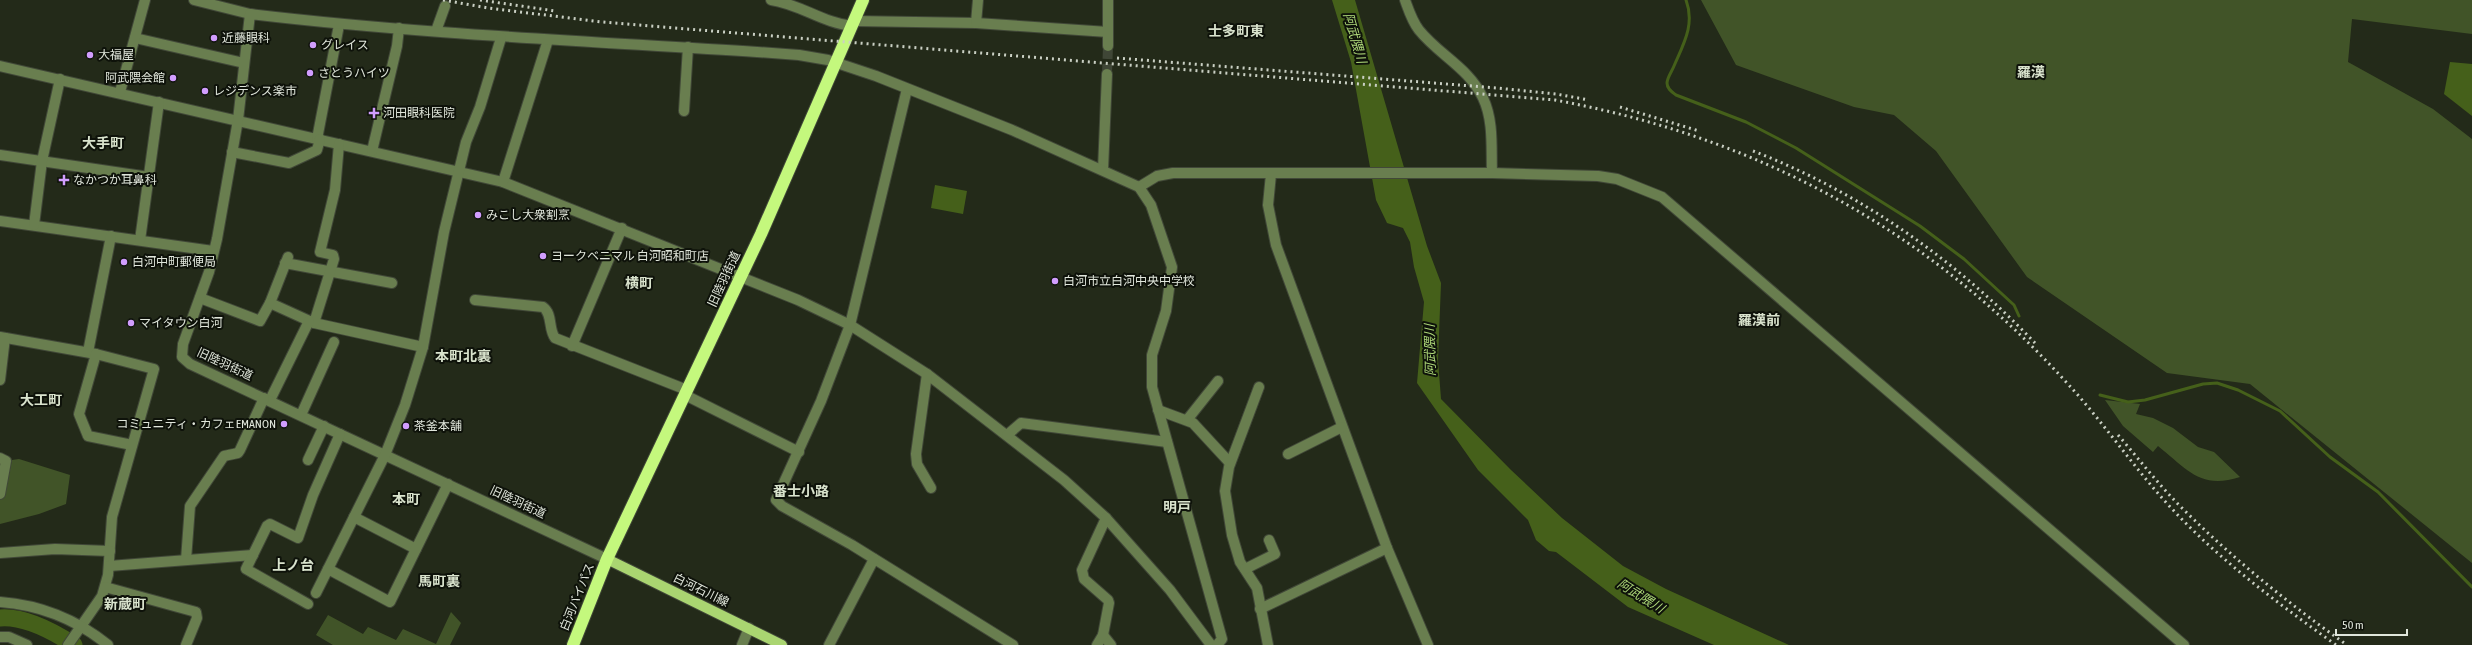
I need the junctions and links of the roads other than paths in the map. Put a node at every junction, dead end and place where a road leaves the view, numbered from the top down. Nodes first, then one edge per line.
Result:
1 (145, 0) edge
2 (194, 0) edge
3 (224, 0) edge
4 (771, 0) edge
5 (863, 0) edge
6 (978, 0) edge
7 (1108, 0) edge
8 (1405, 0) edge
9 (210, 4) junction
10 (445, 6) dead end
11 (250, 14) junction
12 (853, 23) junction
13 (976, 23) junction
14 (338, 25) junction
15 (399, 28) junction
16 (436, 31) junction
17 (1108, 32) junction
18 (135, 38) junction
19 (501, 38) junction
20 (548, 40) junction
21 (1108, 46) tunnel mouth
22 (688, 47) junction
23 (837, 63) junction
24 (244, 64) junction
25 (0, 66) edge
26 (1107, 74) tunnel mouth
27 (60, 79) junction
28 (907, 89) junction
29 (120, 92) junction
30 (159, 102) junction
31 (684, 111) dead end
32 (238, 120) junction
33 (319, 139) junction
34 (339, 144) junction
35 (372, 151) junction
36 (232, 152) junction
37 (0, 155) edge
38 (42, 161) junction
39 (1103, 170) junction
40 (460, 171) junction
41 (1271, 174) junction
42 (1492, 174) junction
43 (148, 177) junction
44 (503, 182) junction
45 (1139, 187) junction
46 (0, 221) edge
47 (34, 225) junction
48 (622, 228) junction
49 (111, 236) junction
50 (140, 240) junction
51 (213, 251) junction
52 (331, 272) junction
53 (740, 278) junction
54 (392, 283) dead end
55 (200, 298) junction
56 (475, 300) dead end
57 (270, 304) junction
58 (311, 322) junction
59 (850, 325) junction
60 (3, 337) edge
61 (334, 342) dead end
62 (572, 346) junction
63 (423, 347) junction
64 (92, 353) junction
65 (927, 374) junction
66 (0, 380) edge
67 (1218, 381) dead end
68 (1259, 387) dead end
69 (686, 393) junction
70 (267, 399) junction
71 (1158, 410) junction
72 (301, 415) junction
73 (1187, 420) junction
74 (324, 426) junction
75 (1342, 427) junction
76 (340, 434) junction
77 (1007, 435) junction
78 (1167, 442) junction
79 (132, 445) junction
80 (799, 452) junction
81 (1288, 454) dead end
82 (385, 455) junction
83 (0, 458) edge
84 (308, 460) dead end
85 (1230, 463) junction
86 (448, 484) junction
87 (931, 488) dead end
88 (0, 494) edge
89 (354, 518) junction
90 (1106, 518) junction
91 (1269, 540) dead end
92 (1387, 548) junction
93 (416, 549) junction
94 (110, 551) junction
95 (0, 552) edge
96 (253, 554) junction
97 (607, 559) junction
98 (874, 559) junction
99 (186, 560) junction
100 (109, 566) junction
101 (328, 568) junction
102 (1245, 569) junction
103 (105, 588) junction
104 (316, 593) dead end
105 (0, 602) edge
106 (308, 604) dead end
107 (1260, 609) junction
108 (81, 628) junction
109 (749, 628) junction
110 (1103, 635) junction
111 (0, 637) edge
112 (27, 645) edge
113 (68, 645) edge
114 (108, 645) edge
115 (186, 645) edge
116 (573, 645) edge
117 (742, 645) edge
118 (782, 645) edge
119 (829, 645) edge
120 (1013, 645) edge
121 (1097, 645) edge
122 (1111, 645) edge
123 (1211, 645) edge
124 (1217, 645) edge
125 (1268, 645) edge
126 (1428, 645) edge
127 (2184, 645) edge

1 - 18 street
2 - 9 street
3 - 9 street
4 - 12 street
5 - 12 highway
6 - 13 street
7 - 17 street
8 - 42 street
9 - 11 street
10 - 16 street
11 - 14 street
11 - 24 street, 旧陸羽街道
12 - 13 street
12 - 23 highway, 旧陸羽街道
13 - 17 street
14 - 15 street
14 - 33 street
15 - 16 street
15 - 35 street
16 - 19 street
17 - 21 street
18 - 24 street
18 - 29 street
19 - 20 street
19 - 40 street
20 - 22 street
20 - 44 street
22 - 23 street
22 - 31 street
23 - 28 street
23 - 53 highway, 旧陸羽街道
24 - 32 street, 旧陸羽街道
25 - 27 street
26 - 39 street
27 - 29 street
27 - 38 street
28 - 39 street
28 - 59 street
29 - 30 street
30 - 32 street
30 - 43 street
32 - 33 street
32 - 36 street, 旧陸羽街道
33 - 34 street
33 - 36 street
34 - 35 street
34 - 52 street
35 - 40 street
36 - 51 street, 旧陸羽街道
37 - 38 street
38 - 43 street
38 - 47 street
39 - 45 street
40 - 44 street
40 - 63 street
41 - 42 street
41 - 45 street
41 - 75 street
42 - 127 street
43 - 50 street
44 - 48 street
45 - 71 street
46 - 47 street
47 - 49 street
48 - 53 street
48 - 62 street
49 - 50 street
49 - 64 street
50 - 51 street
51 - 55 street, 旧陸羽街道
52 - 54 street
52 - 57 street
52 - 58 street
53 - 59 street
53 - 69 highway, 旧陸羽街道
55 - 57 street
55 - 70 street, 旧陸羽街道
56 - 62 street
57 - 58 street
58 - 63 street
58 - 70 street
59 - 65 street
59 - 80 street
60 - 64 street
60 - 66 street
61 - 72 street
62 - 69 street
63 - 82 street
64 - 79 street
64 - 79 street
65 - 77 street
65 - 87 street
67 - 73 street
68 - 85 street
69 - 80 street
69 - 97 highway, 旧陸羽街道
70 - 72 street, 旧陸羽街道
70 - 99 street
71 - 73 street
71 - 78 street
72 - 74 street, 旧陸羽街道
73 - 85 street
74 - 76 street, 旧陸羽街道
74 - 84 street
75 - 81 street
75 - 92 street
76 - 82 street, 旧陸羽街道
76 - 96 street
77 - 78 street
77 - 90 street
78 - 124 street
79 - 94 street
80 - 98 street
82 - 86 street, 旧陸羽街道
82 - 89 street
83 - 88 street
85 - 102 street
86 - 93 street
86 - 97 street, 旧陸羽街道
89 - 93 street
89 - 101 street
90 - 110 street
90 - 123 street
91 - 102 street
92 - 107 street
92 - 126 street
93 - 101 street
94 - 95 street
94 - 100 street
96 - 99 street
96 - 106 street
97 - 109 main road, 白河石川線
97 - 116 highway, 白河バイパス
98 - 119 street
98 - 120 street
99 - 100 street
100 - 103 street
101 - 104 street
102 - 107 street
103 - 108 street
103 - 115 street
105 - 108 street
107 - 125 street
108 - 113 street
108 - 114 street
109 - 117 street
109 - 118 main road, 白河石川線
110 - 121 street
110 - 122 street
111 - 112 street

